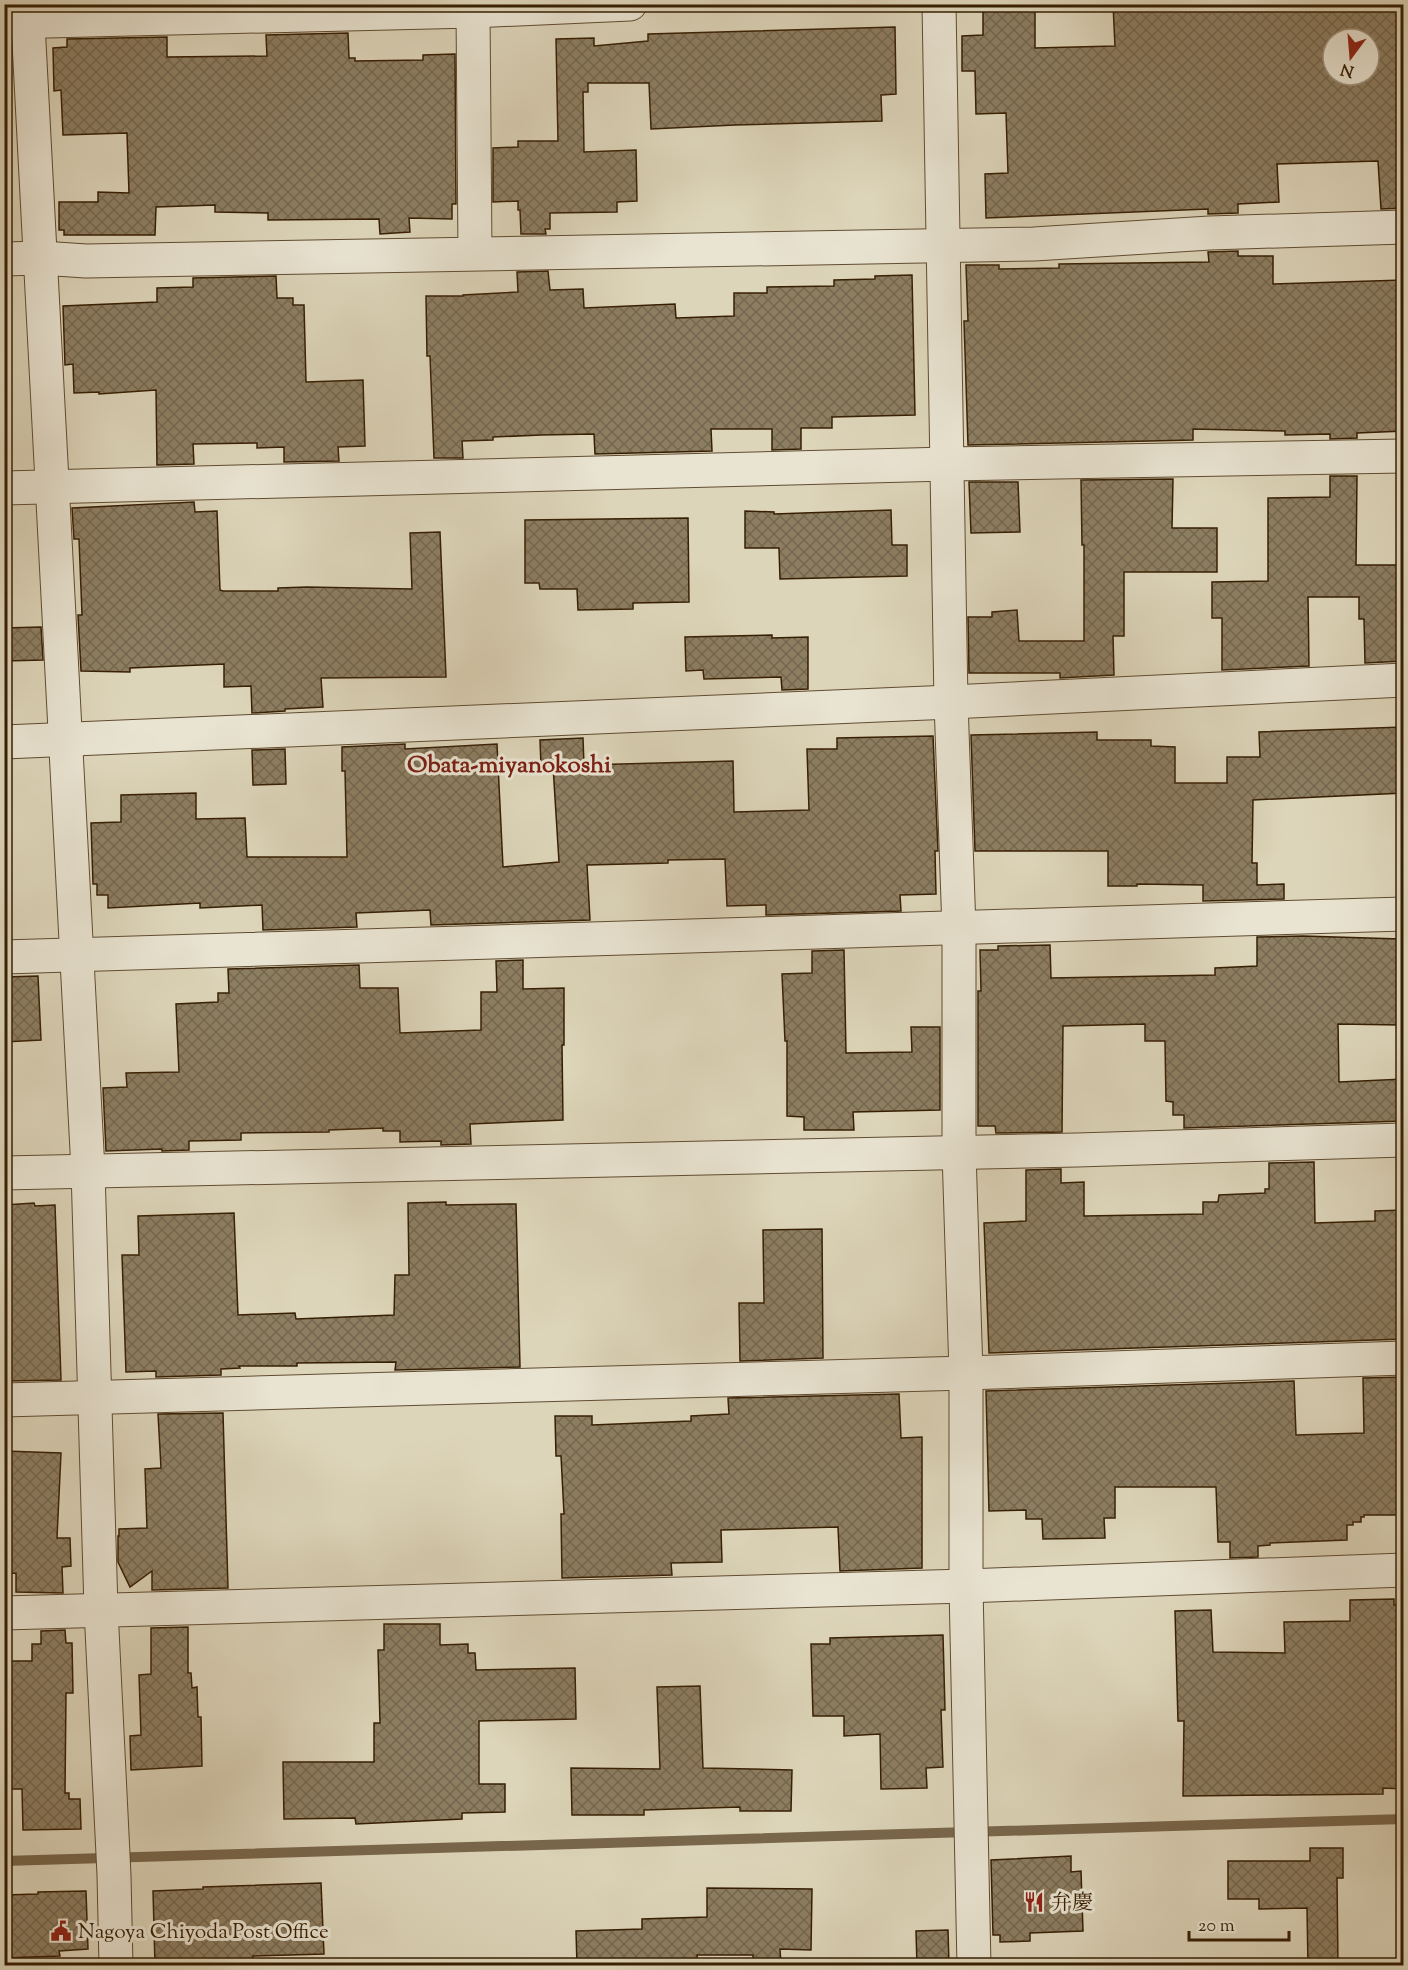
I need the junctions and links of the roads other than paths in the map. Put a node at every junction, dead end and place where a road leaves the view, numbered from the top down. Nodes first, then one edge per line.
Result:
1 (630, 4) edge
2 (939, 4) edge
3 (472, 11) junction
4 (19, 16) edge
5 (1404, 227) edge
6 (942, 244) junction
7 (475, 253) junction
8 (4, 258) edge
9 (41, 258) junction
10 (1404, 456) edge
11 (948, 464) junction
12 (52, 486) junction
13 (4, 488) edge
14 (1404, 680) edge
15 (951, 702) junction
16 (66, 740) junction
17 (4, 742) edge
18 (1404, 914) edge
19 (958, 929) junction
20 (76, 955) junction
21 (4, 957) edge
22 (1404, 1140) edge
23 (959, 1152) junction
24 (88, 1170) junction
25 (4, 1173) edge
26 (1404, 1358) edge
27 (966, 1373) junction
28 (94, 1398) junction
29 (4, 1400) edge
30 (1404, 1570) edge
31 (966, 1586) junction
32 (101, 1610) junction
33 (4, 1613) edge
34 (116, 1965) edge
35 (974, 1965) edge

1 - 3 street
2 - 6 street
3 - 4 street
3 - 7 street
4 - 9 street
5 - 6 street
6 - 7 street
6 - 11 street
7 - 9 street
8 - 9 street
9 - 12 street
10 - 11 street
11 - 12 street
11 - 15 street
12 - 13 street
12 - 16 street
14 - 15 street
15 - 16 street
15 - 19 street
16 - 17 street
16 - 20 street
18 - 19 street
19 - 20 street
19 - 23 street
20 - 21 street
20 - 24 street
22 - 23 street
23 - 24 street
23 - 27 street
24 - 25 street
24 - 28 street
26 - 27 street
27 - 28 street
27 - 31 street
28 - 29 street
28 - 32 street
30 - 31 street
31 - 32 street
31 - 35 street
32 - 33 street
32 - 34 street

